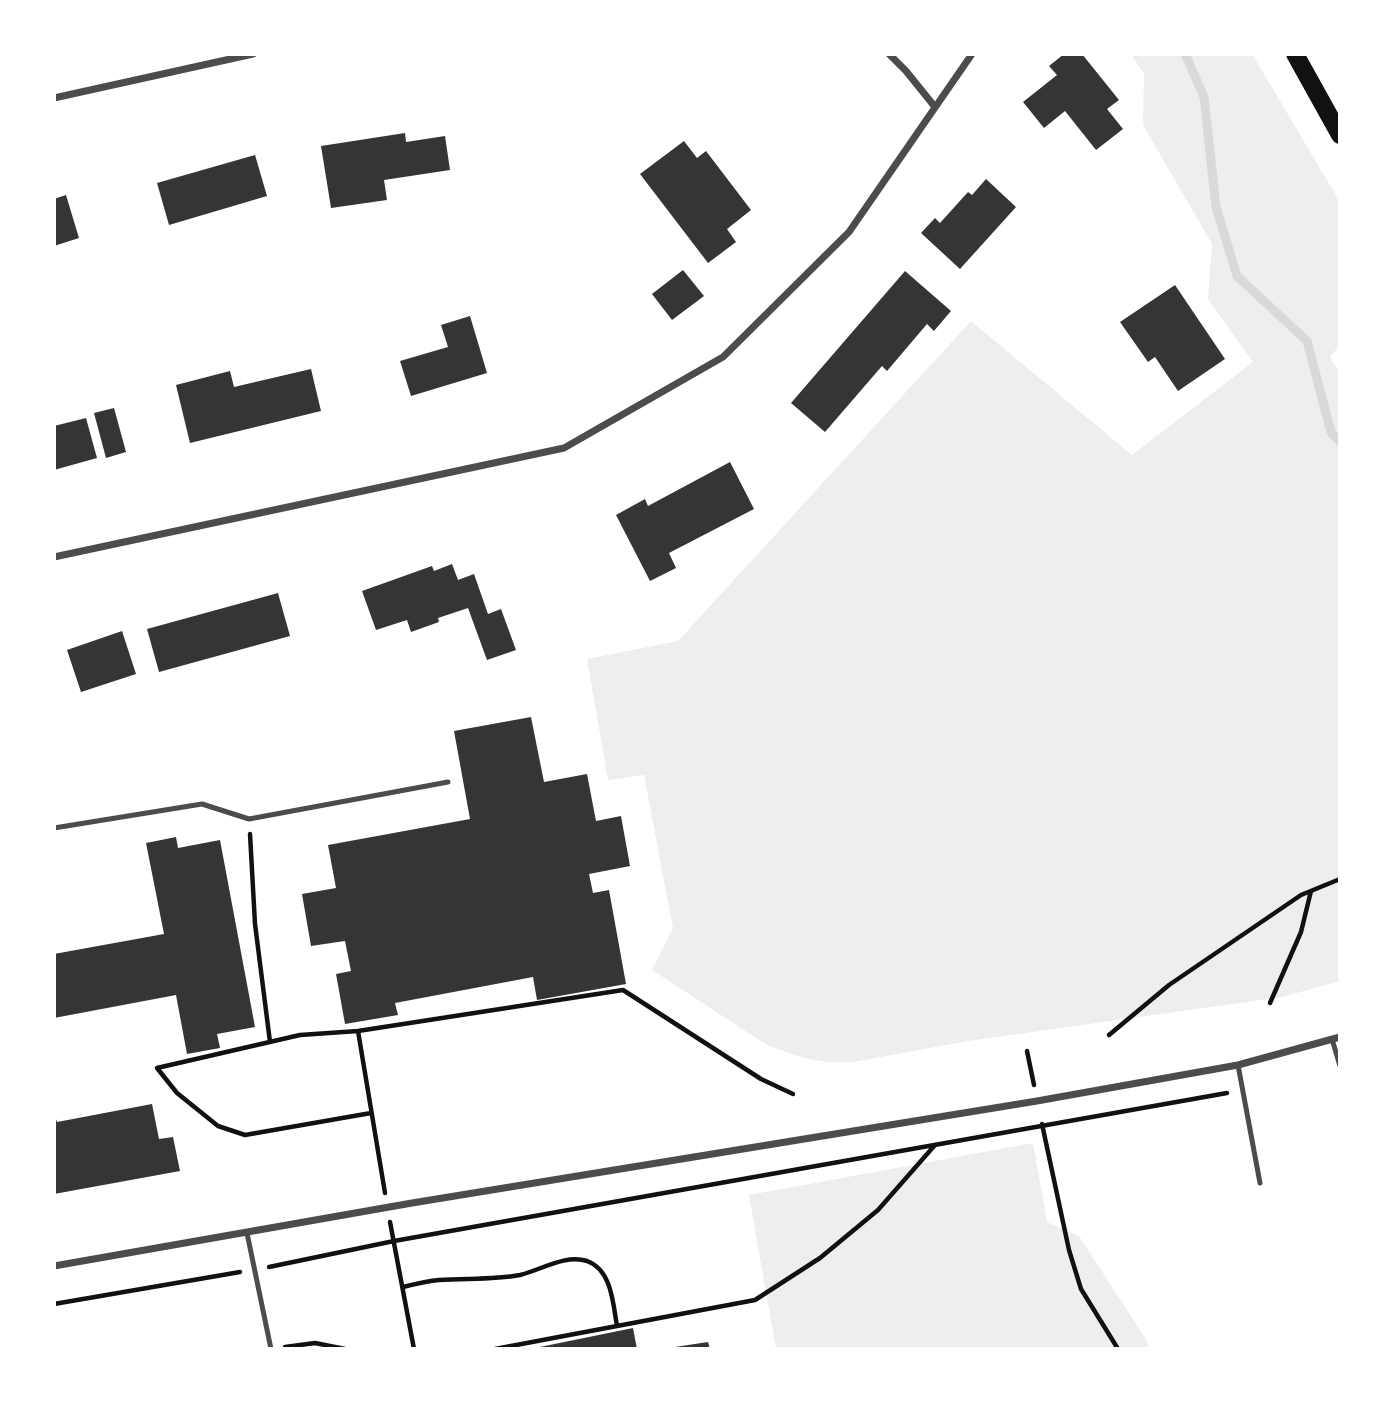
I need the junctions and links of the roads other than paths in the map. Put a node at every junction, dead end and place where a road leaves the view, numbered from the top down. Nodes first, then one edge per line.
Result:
1 (253, 54) edge
2 (889, 54) edge
3 (971, 54) edge
4 (1295, 54) edge
5 (54, 98) edge
6 (935, 107) junction
7 (1340, 135) edge
8 (54, 557) edge
9 (448, 782) dead end
10 (54, 828) edge
11 (1336, 1038) edge
12 (1238, 1065) junction
13 (1340, 1066) edge
14 (1260, 1183) dead end
15 (247, 1233) junction
16 (54, 1266) edge
17 (271, 1349) edge

1 - 5 street
2 - 6 street
3 - 6 street
4 - 7 main road
6 - 8 street
9 - 10 lane
11 - 12 street
11 - 13 lane
12 - 14 lane
12 - 15 street
15 - 16 street
15 - 17 lane

